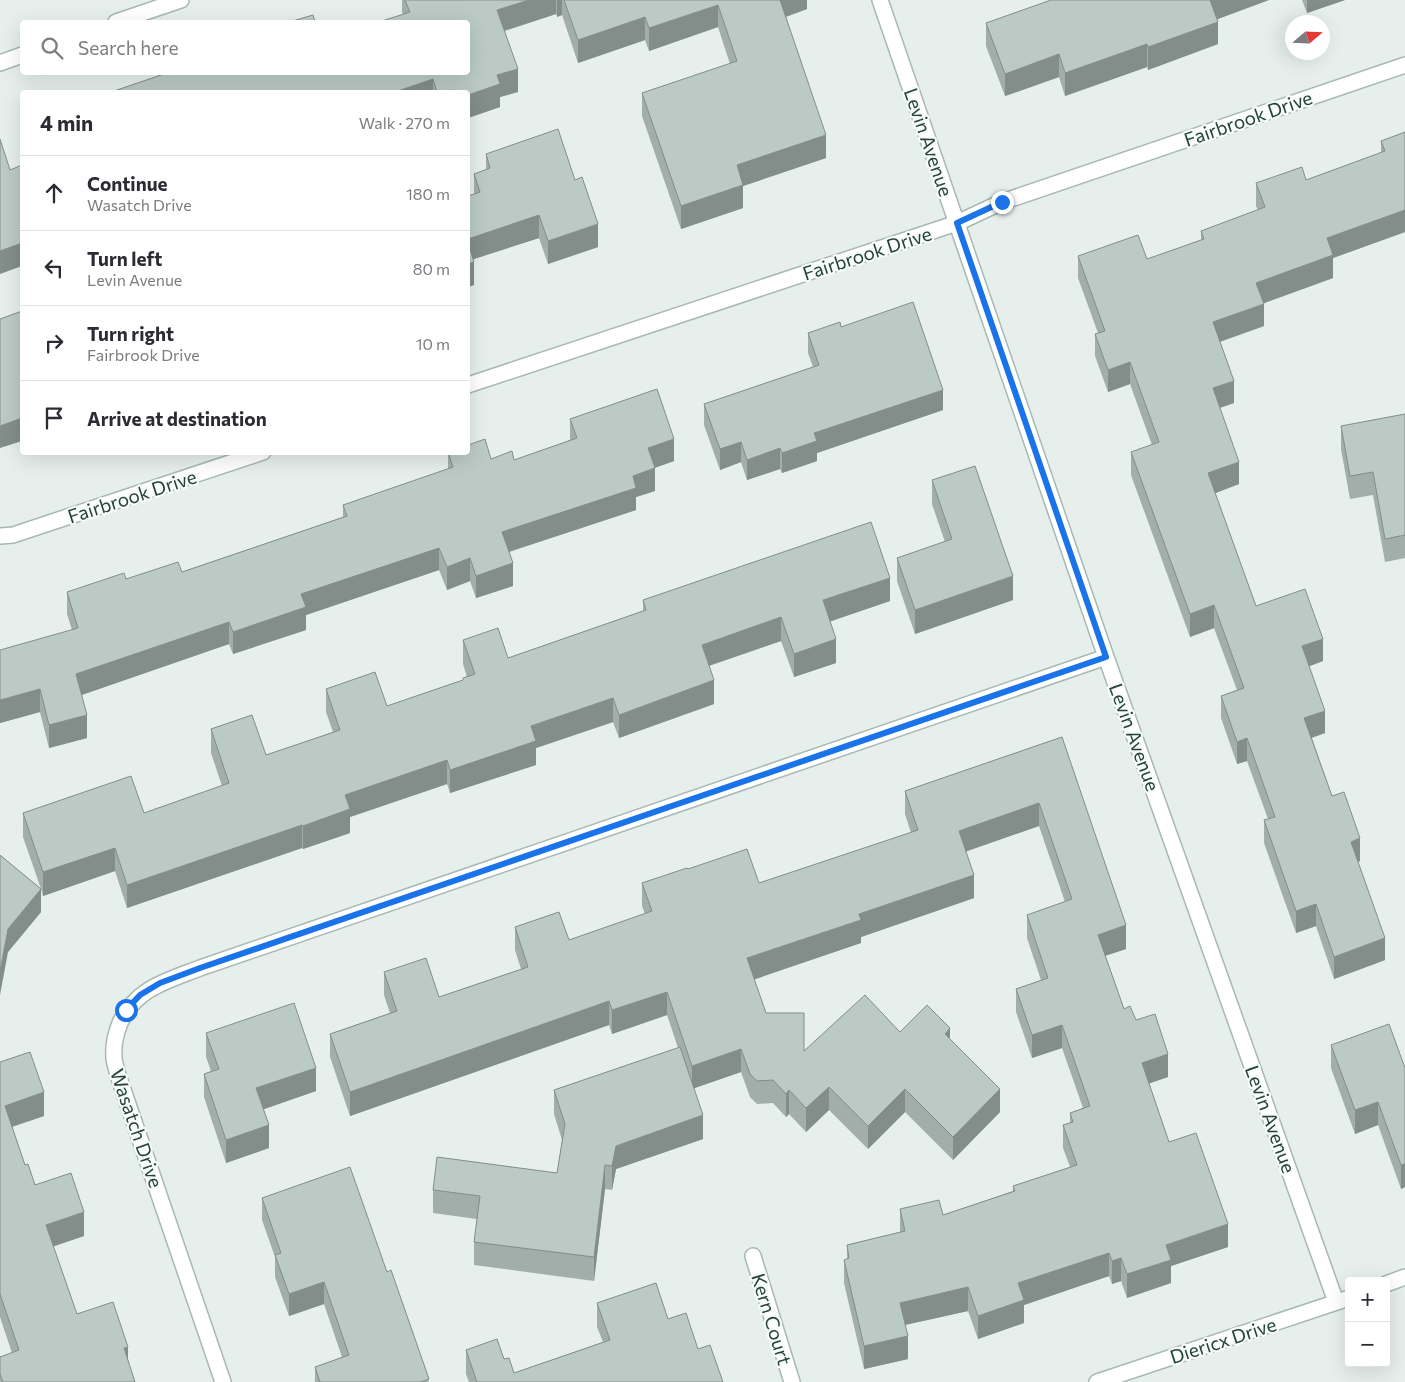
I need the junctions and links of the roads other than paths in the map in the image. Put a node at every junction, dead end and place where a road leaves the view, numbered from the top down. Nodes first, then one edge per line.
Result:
1 (181, 0) edge
2 (880, 0) edge
3 (122, 20) edge
4 (20, 56) edge
5 (0, 63) edge
6 (1405, 65) edge
7 (957, 223) junction
8 (470, 384) edge
9 (254, 455) edge
10 (0, 536) edge
11 (1106, 657) junction
12 (753, 1256) dead end
13 (1405, 1277) edge
14 (1390, 1283) edge
15 (1342, 1300) edge
16 (224, 1382) edge
17 (792, 1382) edge
18 (1097, 1382) edge

1 - 3 street
2 - 7 street, Levin Avenue
4 - 5 street
6 - 7 street, Fairbrook Drive
7 - 8 street, Fairbrook Drive
7 - 11 street, Levin Avenue
9 - 10 street, Fairbrook Drive
11 - 15 street, Levin Avenue
11 - 16 street, Wasatch Drive
12 - 17 street, Kern Court
13 - 14 street
15 - 18 street, Diericx Drive

